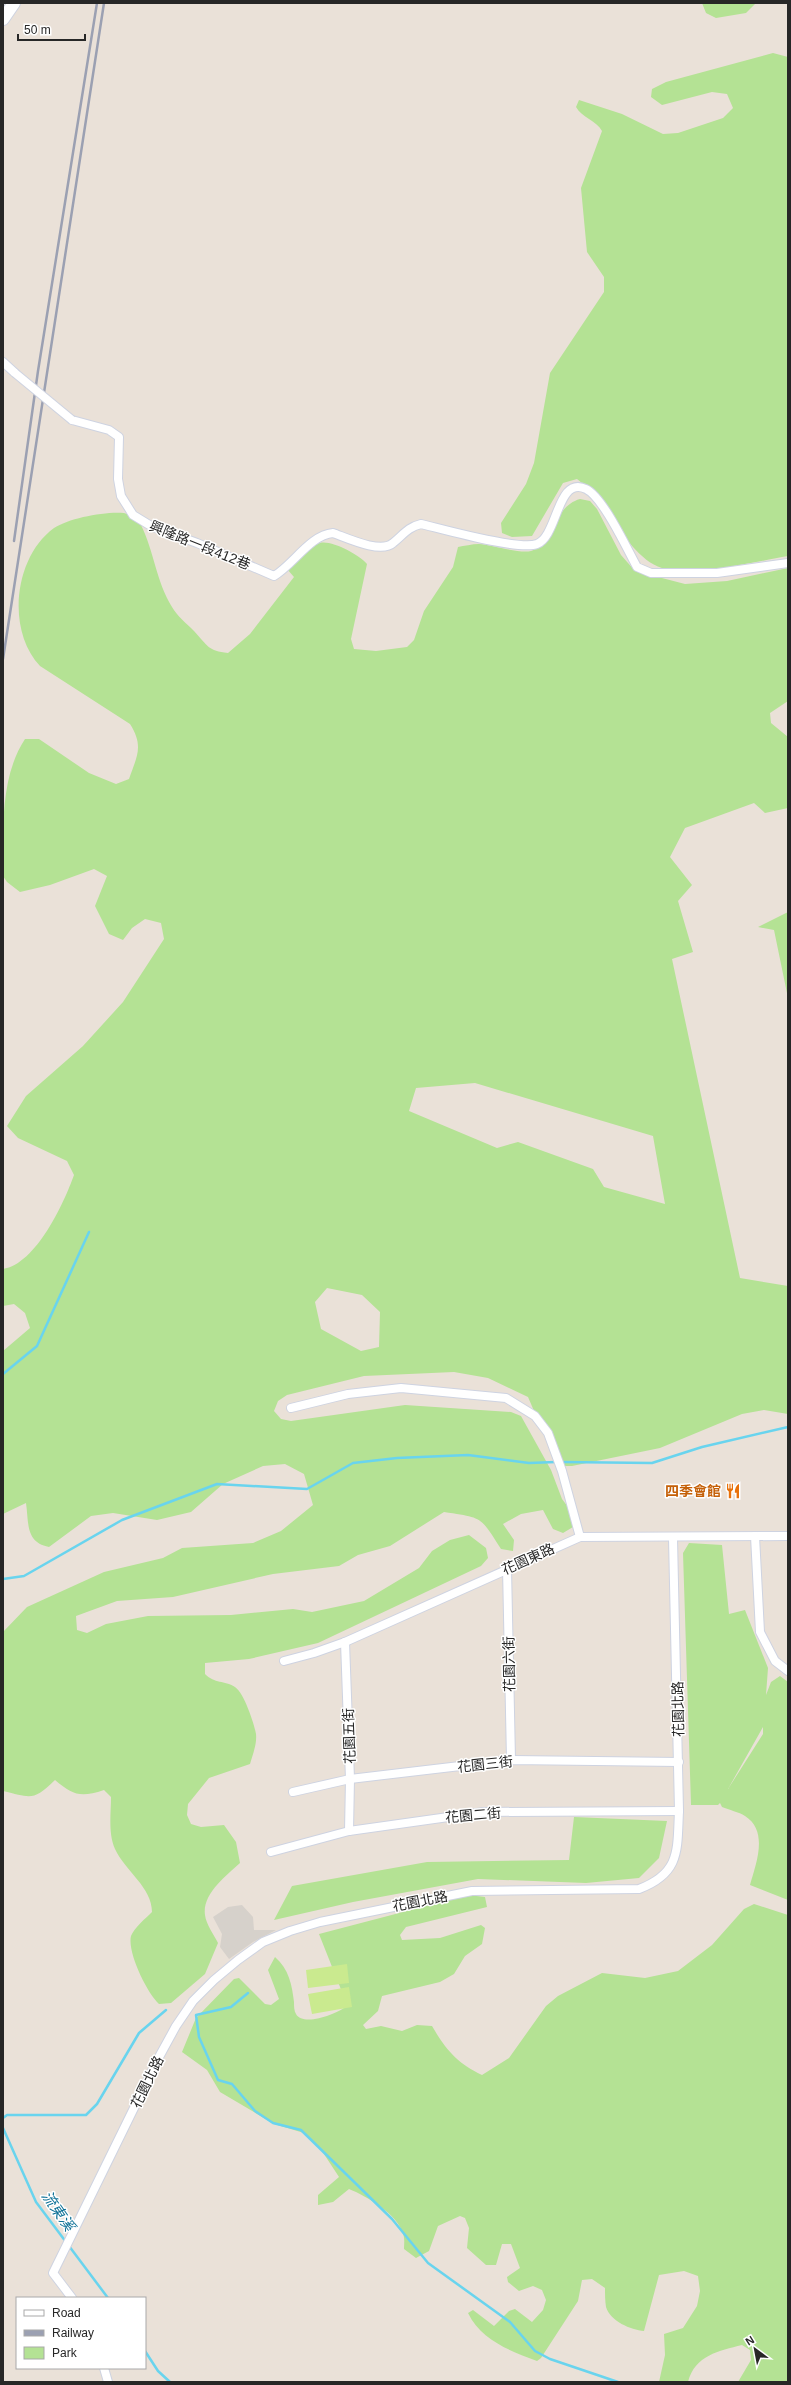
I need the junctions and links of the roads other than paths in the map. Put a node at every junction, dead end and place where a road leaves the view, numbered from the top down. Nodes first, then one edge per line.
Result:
1 (14, 3) edge
2 (3, 19) edge
3 (3, 362) edge
4 (788, 564) edge
5 (291, 1408) dead end
6 (755, 1536) junction
7 (788, 1536) edge
8 (580, 1537) junction
9 (674, 1538) junction
10 (507, 1568) junction
11 (345, 1642) junction
12 (284, 1661) dead end
13 (788, 1671) edge
14 (511, 1760) junction
15 (679, 1762) junction
16 (350, 1779) junction
17 (293, 1792) dead end
18 (679, 1811) junction
19 (349, 1831) junction
20 (272, 1852) dead end
21 (71, 2297) edge
22 (104, 2369) edge
23 (108, 2382) edge

1 - 2 street
3 - 4 street, 興隆路一段412巷, bridge
5 - 8 street
6 - 7 street, 花園東路
6 - 9 street, 花園東路
6 - 13 street
8 - 9 street, 花園東路
8 - 10 street, 花園東路
9 - 15 street, 花園北路
10 - 11 street, 花園東路
10 - 14 street, 花園六街
11 - 12 street, 花園東路
11 - 16 street, 花園五街
14 - 15 street, 花園三街
14 - 16 street, 花園三街
15 - 18 street, 花園北路
16 - 17 street, 花園三街
16 - 19 street, 花園五街
18 - 19 street, 花園二街
18 - 21 street, 花園北路
19 - 20 street, 花園二街
22 - 23 street

